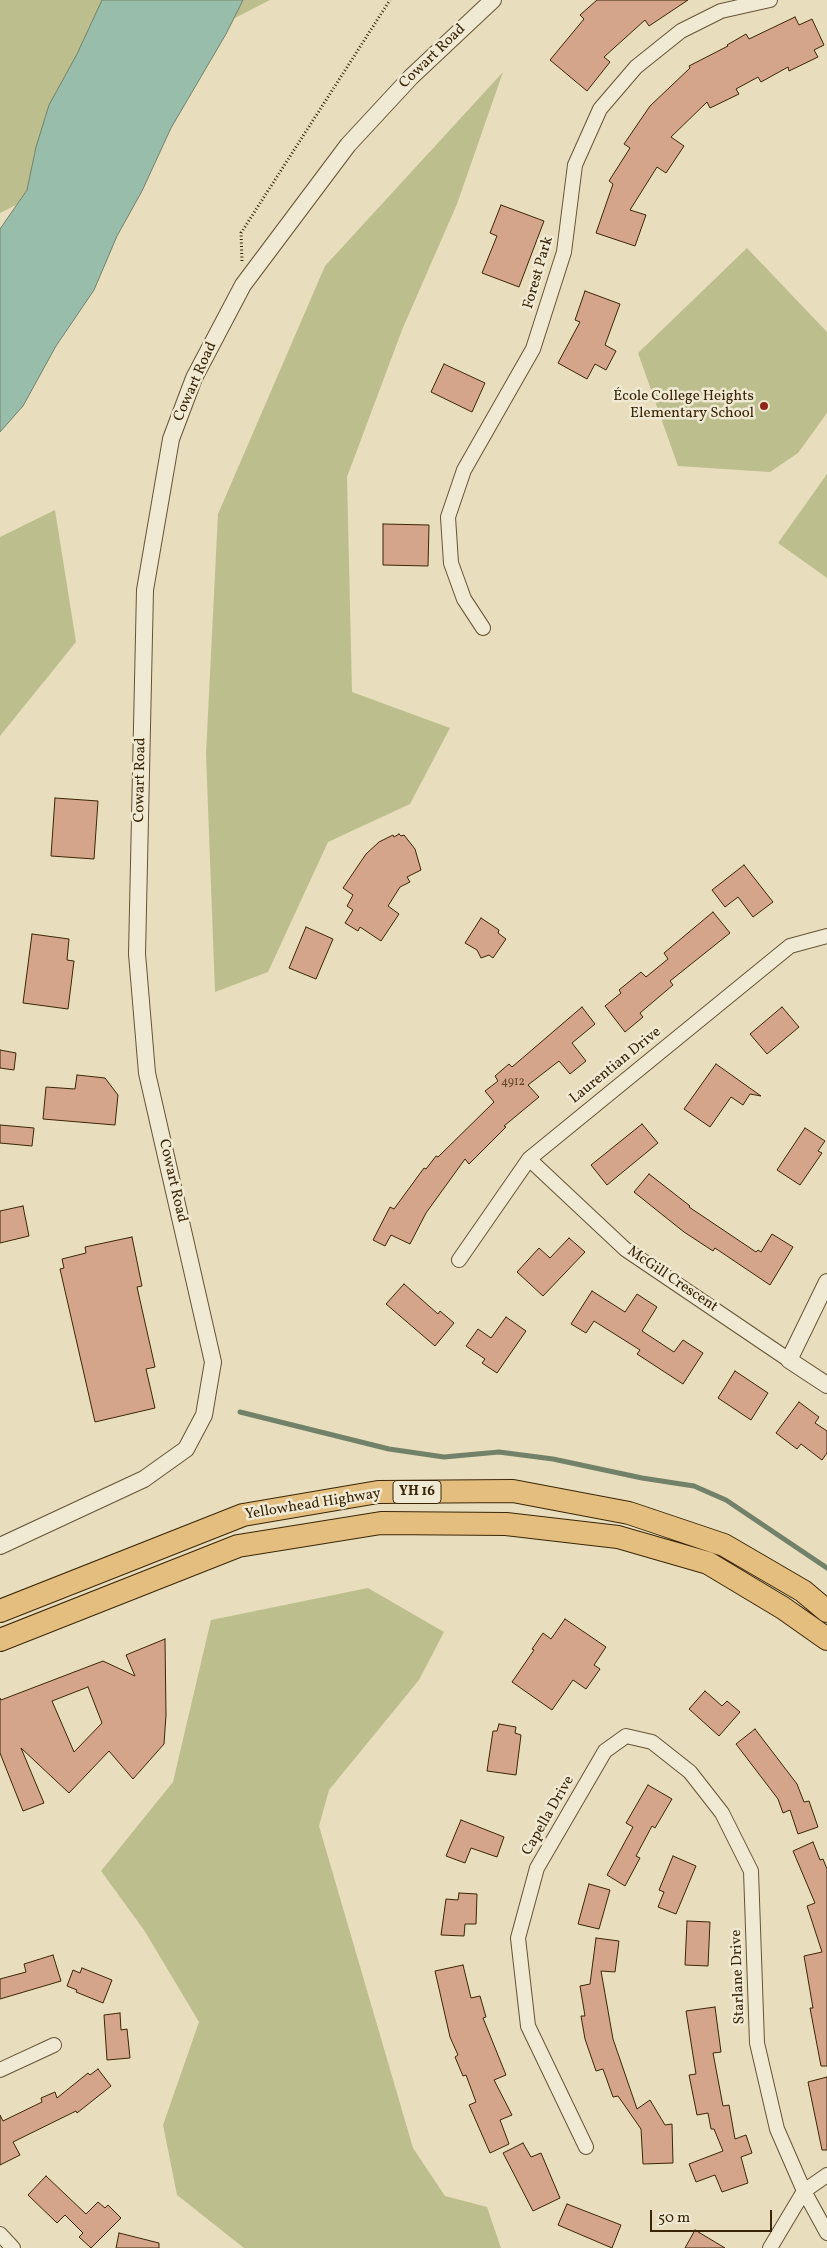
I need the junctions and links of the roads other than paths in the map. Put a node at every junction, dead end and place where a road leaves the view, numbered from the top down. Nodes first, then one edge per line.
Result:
1 (492, 0) edge
2 (770, 0) edge
3 (483, 628) dead end
4 (827, 936) edge
5 (529, 1159) junction
6 (460, 1260) dead end
7 (827, 1282) edge
8 (789, 1360) junction
9 (827, 1385) edge
10 (0, 1546) edge
11 (0, 1611) edge
12 (827, 1611) edge
13 (827, 1639) edge
14 (0, 1640) edge
15 (652, 1742) joint
16 (54, 2045) dead end
17 (0, 2070) edge
18 (586, 2147) dead end
19 (827, 2175) edge
20 (804, 2191) junction
21 (827, 2233) edge
22 (0, 2234) edge
23 (13, 2248) edge
24 (770, 2248) edge

1 - 10 street, Cowart Road
2 - 3 street, Forest Park
4 - 5 street, Laurentian Drive
5 - 6 street, Laurentian Drive
5 - 8 street, McGill Crescent
7 - 8 street
8 - 9 street, McGill Crescent
11 - 12 highway, Yellowhead Highway / YH 16
13 - 14 highway, Yellowhead Highway / YH 16
15 - 18 street, Capella Drive
15 - 20 street, Starlane Drive
16 - 17 street
19 - 20 street
20 - 21 street, Starlane Drive
20 - 24 street
22 - 23 street

